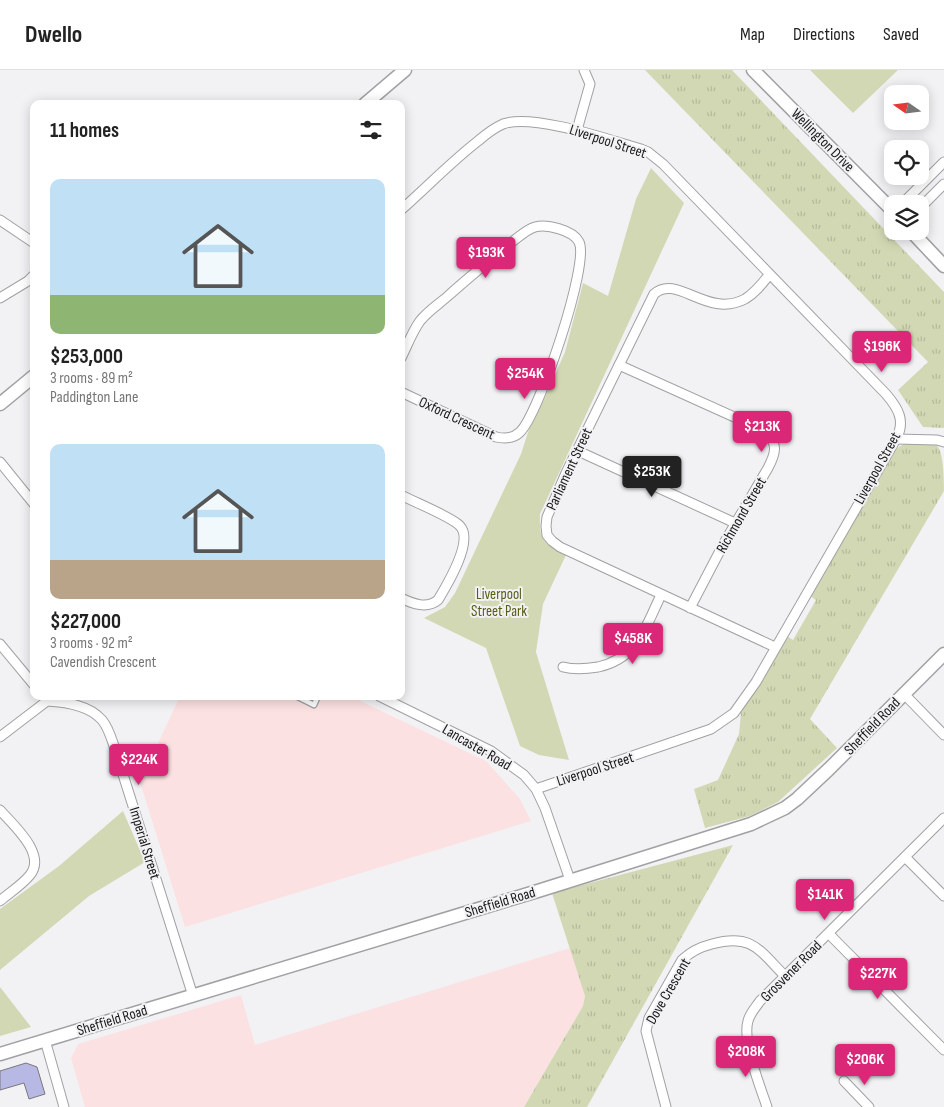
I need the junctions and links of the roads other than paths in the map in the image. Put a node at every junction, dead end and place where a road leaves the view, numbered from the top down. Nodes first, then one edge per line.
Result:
1 (405, 70) edge
2 (584, 70) edge
3 (753, 70) edge
4 (370, 100) edge
5 (577, 130) junction
6 (944, 162) edge
7 (944, 184) edge
8 (911, 195) edge
9 (929, 199) edge
10 (884, 202) edge
11 (405, 206) edge
12 (0, 220) edge
13 (30, 240) edge
14 (919, 240) edge
15 (944, 266) edge
16 (770, 274) junction
17 (30, 279) edge
18 (0, 298) edge
19 (405, 350) edge
20 (620, 365) junction
21 (30, 379) edge
22 (405, 394) edge
23 (0, 404) edge
24 (896, 439) junction
25 (944, 442) edge
26 (578, 451) junction
27 (0, 462) edge
28 (405, 497) edge
29 (30, 499) edge
30 (736, 523) junction
31 (661, 595) junction
32 (405, 599) edge
33 (690, 608) junction
34 (0, 644) edge
35 (775, 647) junction
36 (944, 654) edge
37 (563, 668) dead end
38 (30, 680) edge
39 (904, 694) junction
40 (44, 700) edge
41 (51, 700) edge
42 (304, 700) edge
43 (316, 700) edge
44 (387, 700) edge
45 (944, 735) edge
46 (0, 737) edge
47 (536, 789) junction
48 (0, 810) edge
49 (944, 818) edge
50 (905, 857) junction
51 (570, 880) junction
52 (944, 896) edge
53 (0, 900) edge
54 (829, 934) junction
55 (785, 976) junction
56 (193, 996) junction
57 (44, 1040) junction
58 (944, 1050) edge
59 (0, 1054) edge
60 (844, 1081) dead end
61 (64, 1107) edge
62 (666, 1107) edge
63 (767, 1107) edge
64 (869, 1107) edge

1 - 4 street
2 - 5 street
3 - 10 street, Wellington Drive
5 - 11 street, Liverpool Street
5 - 16 street, Liverpool Street
6 - 8 street
7 - 9 street
12 - 13 street
14 - 15 street
16 - 20 street, Parliament Street
16 - 24 street, Liverpool Street
17 - 18 street
19 - 22 street, Oxford Crescent
20 - 26 street, Parliament Street
20 - 30 street, Richmond Street
21 - 23 street
24 - 25 street
24 - 35 street, Liverpool Street
26 - 30 street
26 - 31 street, Parliament Street
27 - 29 street
28 - 32 street
30 - 33 street, Richmond Street
31 - 33 street, Parliament Street
31 - 37 street
33 - 35 street, Parliament Street
34 - 38 street
35 - 47 street, Liverpool Street
36 - 39 street, Sheffield Road
39 - 45 street
39 - 51 street, Sheffield Road
40 - 46 street, Imperial Street
41 - 56 street, Imperial Street
42 - 43 lane
44 - 47 street, Lancaster Road
47 - 51 street, Lancaster Road
48 - 53 street
49 - 50 street, Grosvener Road
50 - 52 street
50 - 54 street, Grosvener Road
51 - 56 street, Sheffield Road
54 - 55 street, Grosvener Road
54 - 58 street
55 - 62 street, Dove Crescent
55 - 63 street, Grosvener Road
56 - 57 street, Sheffield Road
57 - 59 street, Sheffield Road
57 - 61 street
60 - 64 street

